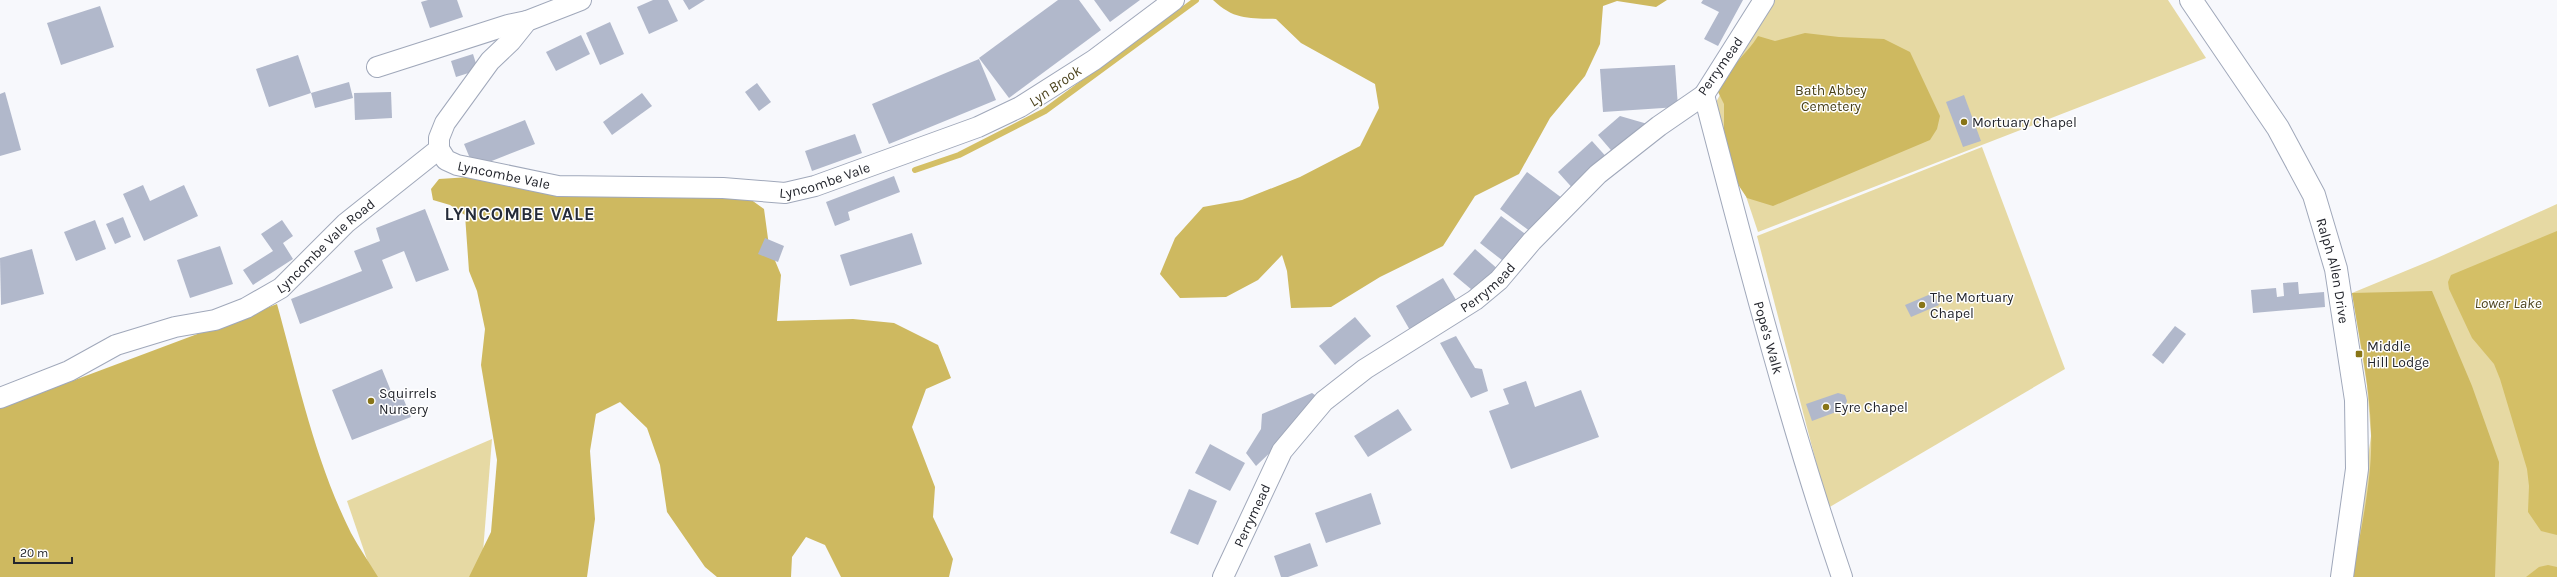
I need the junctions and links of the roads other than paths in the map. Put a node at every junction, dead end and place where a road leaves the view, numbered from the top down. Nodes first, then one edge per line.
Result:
1 (581, 0) edge
2 (1174, 0) edge
3 (1764, 0) edge
4 (2191, 0) edge
5 (527, 22) junction
6 (377, 67) dead end
7 (1704, 95) junction
8 (439, 149) junction
9 (0, 398) edge
10 (1223, 577) edge
11 (1842, 577) edge
12 (2342, 577) edge

1 - 5 street
2 - 8 street, Lyncombe Vale
3 - 7 street, Perrymead
4 - 12 main road, Ralph Allen Drive
5 - 6 street
5 - 8 street
7 - 10 street, Perrymead
7 - 11 street, Pope's Walk
8 - 9 street, Lyncombe Vale Road

